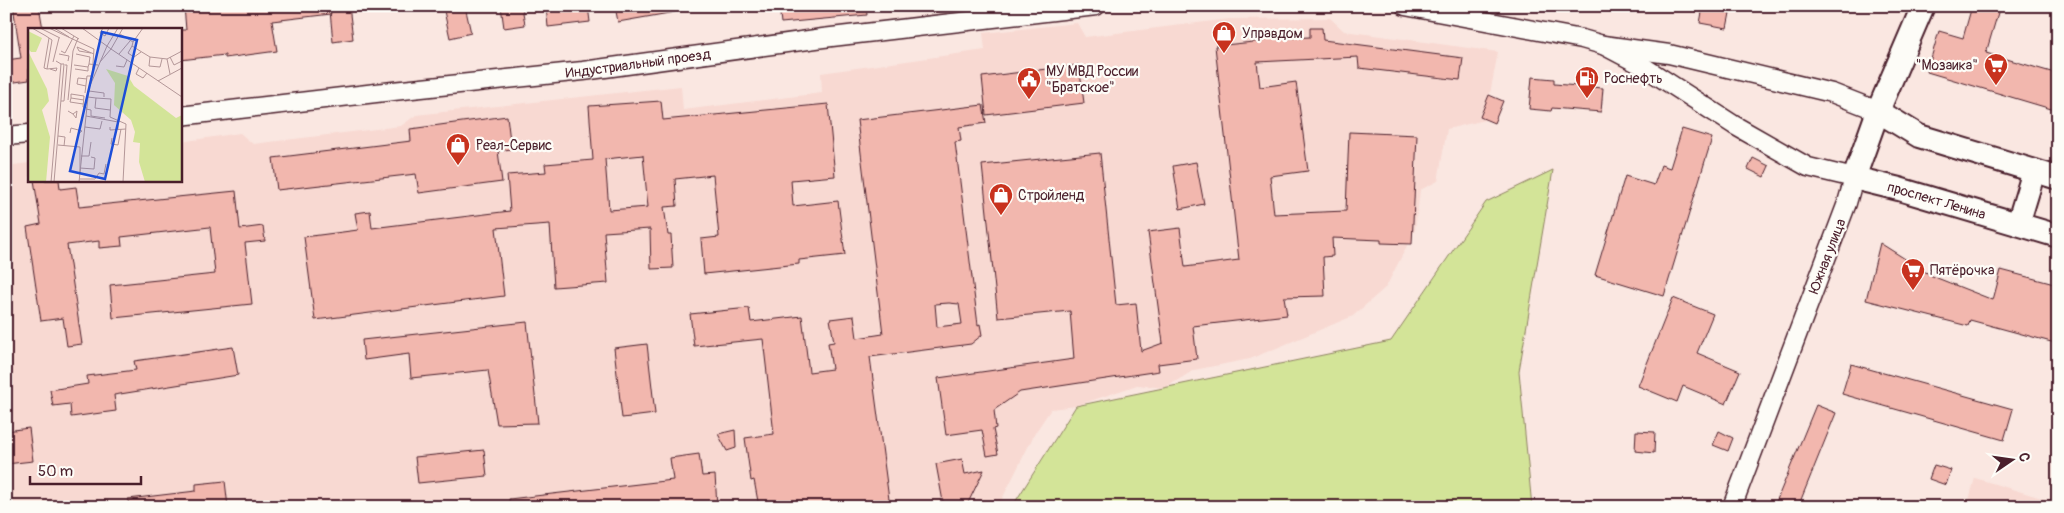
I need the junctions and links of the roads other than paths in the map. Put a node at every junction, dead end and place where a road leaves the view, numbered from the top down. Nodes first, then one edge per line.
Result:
1 (1096, 6) edge
2 (1405, 6) edge
3 (1923, 6) edge
4 (1604, 45) junction
5 (1878, 111) junction
6 (181, 116) edge
7 (28, 134) edge
8 (6, 136) edge
9 (2034, 171) junction
10 (1854, 178) junction
11 (2058, 178) edge
12 (2018, 224) junction
13 (2058, 236) edge
14 (1732, 507) edge

1 - 6 street, Индустриальный проезд
2 - 4 street
3 - 5 main road, Южная улица
4 - 5 street
4 - 10 street
5 - 9 main road
5 - 10 main road, Южная улица
7 - 8 street
9 - 11 main road
9 - 12 main road
10 - 12 main road, проспект Ленина
10 - 14 street, Южная улица
12 - 13 main road, проспект Ленина

